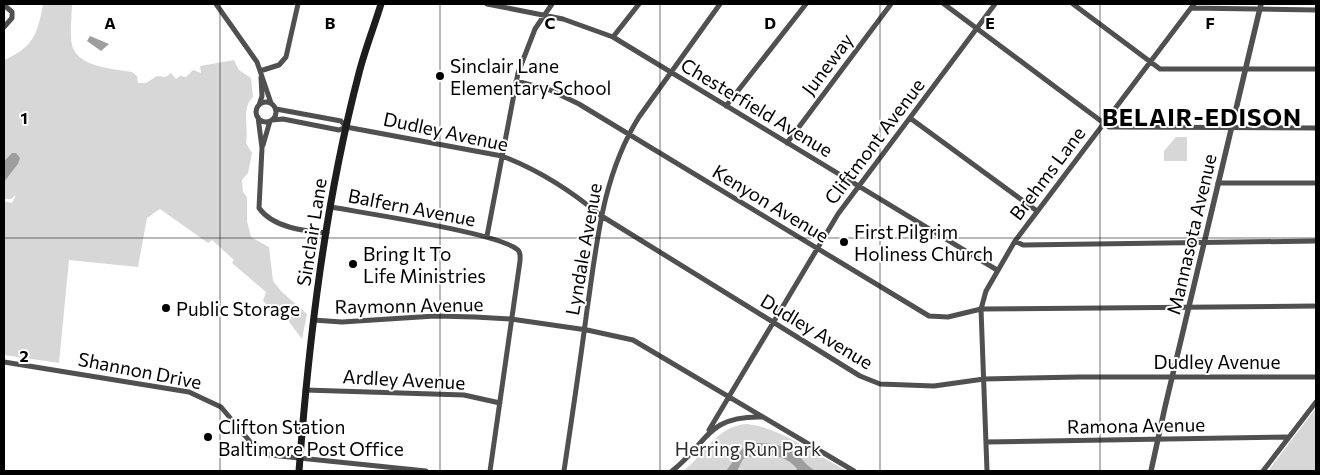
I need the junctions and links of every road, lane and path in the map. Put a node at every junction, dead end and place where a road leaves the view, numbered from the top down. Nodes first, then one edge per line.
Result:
1 (13, 4) edge
2 (216, 4) edge
3 (298, 4) edge
4 (381, 4) edge
5 (487, 4) edge
6 (552, 4) edge
7 (639, 4) edge
8 (720, 4) edge
9 (806, 4) edge
10 (891, 4) edge
11 (944, 4) edge
12 (995, 4) edge
13 (1073, 4) edge
14 (4, 5) edge
15 (1192, 6) edge
16 (1261, 6) edge
17 (1316, 10) edge
18 (10, 11) junction
19 (544, 15) junction
20 (4, 27) edge
21 (976, 28) junction
22 (613, 38) junction
23 (1151, 62) junction
24 (1246, 69) junction
25 (1316, 69) edge
26 (260, 71) junction
27 (670, 72) junction
28 (516, 81) junction
29 (271, 103) junction
30 (258, 106) junction
31 (726, 106) junction
32 (276, 109) junction
33 (258, 117) junction
34 (910, 118) junction
35 (271, 120) junction
36 (1102, 123) junction
37 (346, 127) junction
38 (1232, 128) junction
39 (1316, 128) edge
40 (628, 134) junction
41 (787, 143) junction
42 (262, 148) junction
43 (502, 156) junction
44 (1218, 182) junction
45 (1316, 183) edge
46 (858, 187) junction
47 (331, 208) junction
48 (1037, 212) junction
49 (600, 216) junction
50 (327, 233) junction
51 (487, 236) junction
52 (1015, 241) junction
53 (1316, 241) edge
54 (1204, 243) junction
55 (817, 248) junction
56 (997, 270) junction
57 (1316, 306) edge
58 (1190, 307) junction
59 (982, 309) junction
60 (511, 319) junction
61 (313, 320) junction
62 (773, 322) junction
63 (584, 330) junction
64 (4, 362) edge
65 (1172, 376) junction
66 (1316, 377) edge
67 (984, 379) junction
68 (305, 390) junction
69 (728, 396) junction
70 (1316, 402) edge
71 (500, 403) junction
72 (761, 417) junction
73 (709, 430) junction
74 (1287, 437) junction
75 (1158, 440) junction
76 (986, 442) junction
77 (300, 459) junction
78 (299, 471) edge
79 (426, 471) edge
80 (490, 471) edge
81 (564, 471) edge
82 (672, 471) edge
83 (854, 471) edge
84 (987, 471) edge
85 (1152, 471) edge
86 (1263, 471) edge

1 - 18 street
2 - 26 street
3 - 26 street
4 - 37 main road, Sinclair Lane
5 - 19 street, Chesterfield Avenue
6 - 19 street
7 - 22 street
8 - 27 street, Lyndale Avenue
9 - 31 street
10 - 41 street, Juneway
11 - 21 street
12 - 21 street, Cliftmont Avenue
13 - 23 street
14 - 18 street
15 - 16 street
15 - 23 street, Brehms Lane
16 - 17 street
16 - 24 street, Mannasota Avenue
18 - 20 street
19 - 22 street, Chesterfield Avenue
19 - 28 street
21 - 34 street, Cliftmont Avenue
21 - 36 street
22 - 27 street, Chesterfield Avenue
23 - 24 street
23 - 36 street, Brehms Lane
24 - 25 street
24 - 38 street, Mannasota Avenue
26 - 29 street
26 - 30 street
27 - 31 street, Chesterfield Avenue
27 - 40 street, Lyndale Avenue
28 - 40 street, Kenyon Avenue
28 - 43 street
29 - 30 street
29 - 32 street
30 - 33 street
31 - 41 street, Chesterfield Avenue
32 - 35 street
32 - 37 street
33 - 35 street
33 - 42 street
34 - 46 street, Cliftmont Avenue
34 - 48 street
35 - 37 street
35 - 42 street
36 - 38 street
36 - 48 street, Brehms Lane
37 - 43 street, Dudley Avenue
37 - 47 main road, Sinclair Lane
38 - 39 street
38 - 44 street, Mannasota Avenue
40 - 49 street, Lyndale Avenue
40 - 55 street, Kenyon Avenue
41 - 46 street, Chesterfield Avenue
42 - 50 street
43 - 49 street, Dudley Avenue
43 - 51 street
44 - 45 street
44 - 54 street, Mannasota Avenue
46 - 55 street, Cliftmont Avenue
46 - 56 street, Chesterfield Avenue
47 - 50 main road, Sinclair Lane
47 - 51 street, Balfern Avenue
48 - 52 street, Brehms Lane
49 - 62 street, Dudley Avenue
49 - 63 street, Lyndale Avenue
50 - 61 main road, Sinclair Lane
51 - 60 street, Balfern Avenue
52 - 54 street
52 - 56 street, Brehms Lane
53 - 54 street
54 - 58 street, Mannasota Avenue
55 - 59 street, Kenyon Avenue
55 - 62 street, Cliftmont Avenue
56 - 59 street, Brehms Lane
57 - 58 street, Kenyon Avenue
58 - 59 street, Kenyon Avenue
58 - 65 street, Mannasota Avenue
59 - 67 street, Brehms Lane
60 - 61 street, Raymonn Avenue
60 - 63 street, Raymonn Avenue
60 - 71 street
61 - 68 main road, Sinclair Lane
62 - 67 street, Dudley Avenue
62 - 69 street, Cliftmont Avenue
63 - 69 street, Raymonn Avenue
63 - 81 street, Lyndale Avenue
64 - 77 street, Shannon Drive
65 - 66 street, Dudley Avenue
65 - 67 street, Dudley Avenue
65 - 75 street, Mannasota Avenue
67 - 76 street, Brehms Lane
68 - 71 street, Ardley Avenue
68 - 77 main road, Sinclair Lane
69 - 72 street
69 - 73 street, Cliftmont Avenue
70 - 74 street
71 - 80 street
72 - 73 street
72 - 83 street
73 - 82 street
74 - 75 street, Ramona Avenue
74 - 86 street
75 - 76 street, Ramona Avenue
75 - 85 street, Mannasota Avenue
76 - 84 street, Brehms Lane
77 - 78 main road, Sinclair Lane
77 - 79 street, Shannon Drive

